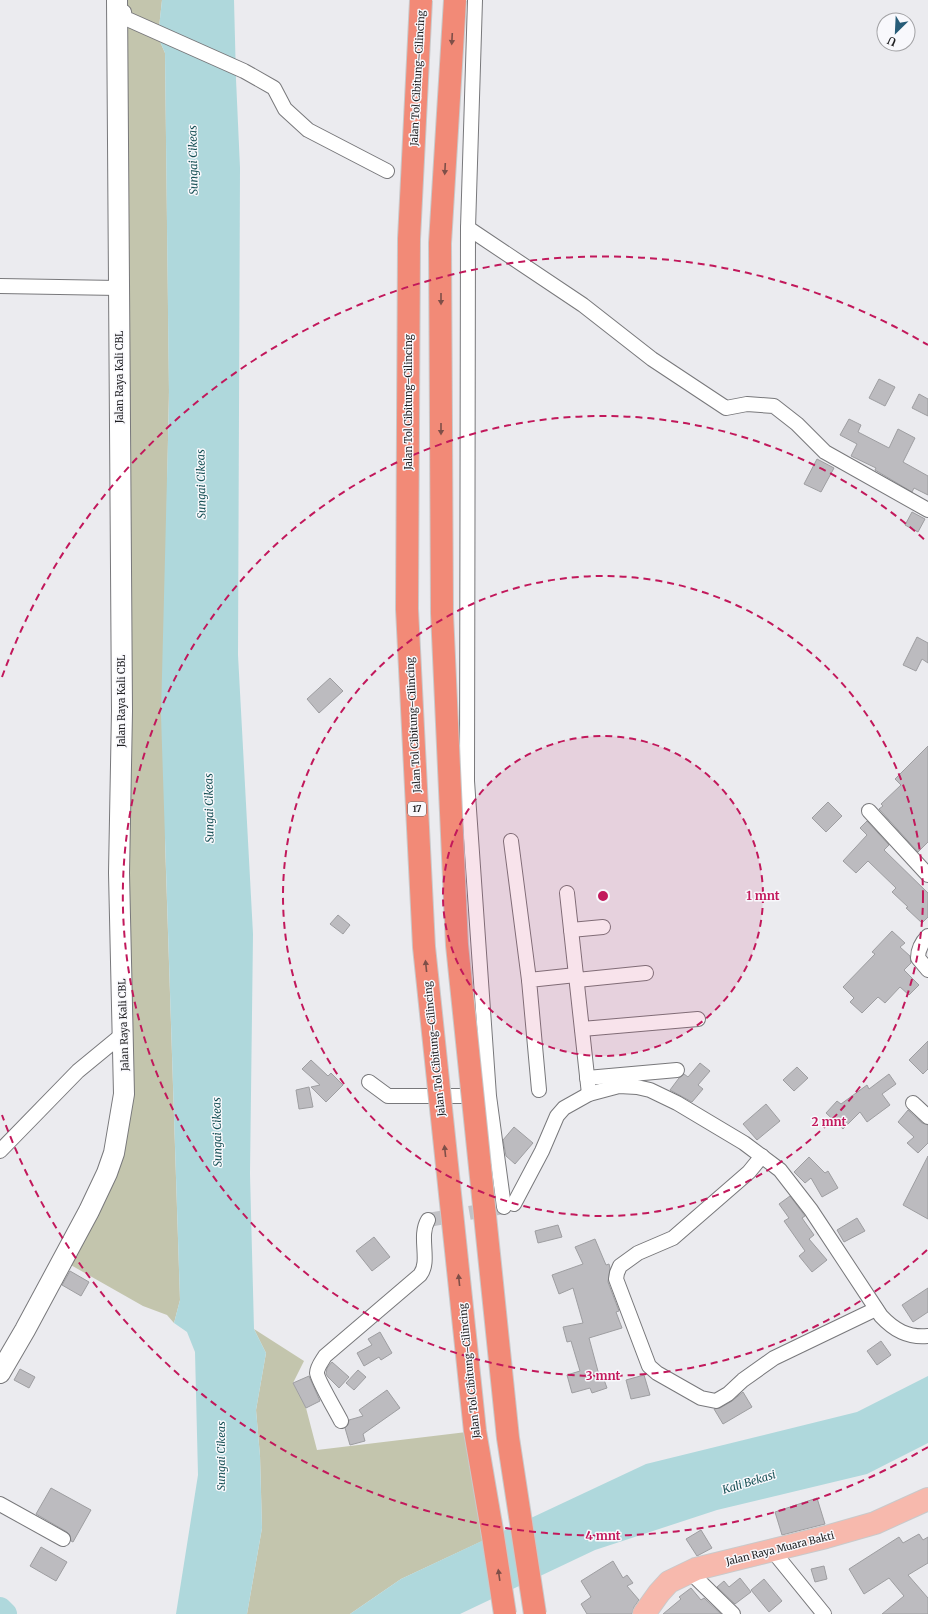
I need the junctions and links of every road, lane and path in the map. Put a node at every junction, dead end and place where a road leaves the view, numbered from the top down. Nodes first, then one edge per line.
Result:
1 (422, 0) edge
2 (455, 0) edge
3 (476, 0) edge
4 (122, 10) edge
5 (387, 171) dead end
6 (468, 228) junction
7 (0, 286) edge
8 (118, 288) junction
9 (928, 510) edge
10 (869, 811) dead end
11 (511, 841) dead end
12 (928, 875) edge
13 (567, 893) dead end
14 (603, 927) dead end
15 (571, 930) junction
16 (928, 936) edge
17 (928, 970) edge
18 (646, 973) dead end
19 (576, 977) junction
20 (529, 980) junction
21 (698, 1019) dead end
22 (582, 1029) junction
23 (123, 1034) junction
24 (677, 1070) dead end
25 (587, 1078) junction
26 (369, 1082) dead end
27 (539, 1090) dead end
28 (589, 1094) junction
29 (489, 1096) junction
30 (913, 1103) dead end
31 (928, 1116) edge
32 (0, 1151) edge
33 (762, 1156) junction
34 (428, 1220) dead end
35 (876, 1309) junction
36 (928, 1336) edge
37 (0, 1373) edge
38 (341, 1421) dead end
39 (928, 1499) edge
40 (0, 1504) edge
41 (63, 1539) dead end
42 (772, 1550) junction
43 (690, 1572) junction
44 (505, 1614) edge
45 (535, 1614) edge
46 (644, 1614) edge
47 (733, 1614) edge
48 (824, 1614) edge

44 -> 1 highway, Jalan Tol Cibitung–Cilincing / 17, bridge
2 -> 45 highway, bridge
3 - 6 street
4 - 5 street
4 - 8 street, Jalan Raya Kali CBL
6 - 9 street
6 - 29 street
7 - 8 street
8 - 23 street, Jalan Raya Kali CBL
10 - 12 street
11 - 20 street
13 - 15 street
14 - 15 street
15 - 19 street
16 - 17 street
18 - 19 street
19 - 20 street
19 - 22 street
20 - 27 street
21 - 22 street
22 - 25 street
23 - 32 street
23 - 37 street, Jalan Raya Kali CBL
24 - 25 street
25 - 28 street
26 - 29 street
28 - 29 street
28 - 33 street
30 - 31 street
33 - 35 street
33 - 35 street
34 - 38 street
35 - 36 street
39 - 42 main road, Jalan Raya Muara Bakti
40 - 41 street
42 - 43 main road, Jalan Raya Muara Bakti
42 - 48 street
43 - 46 main road, Jalan Raya Muara Bakti
43 - 47 street

